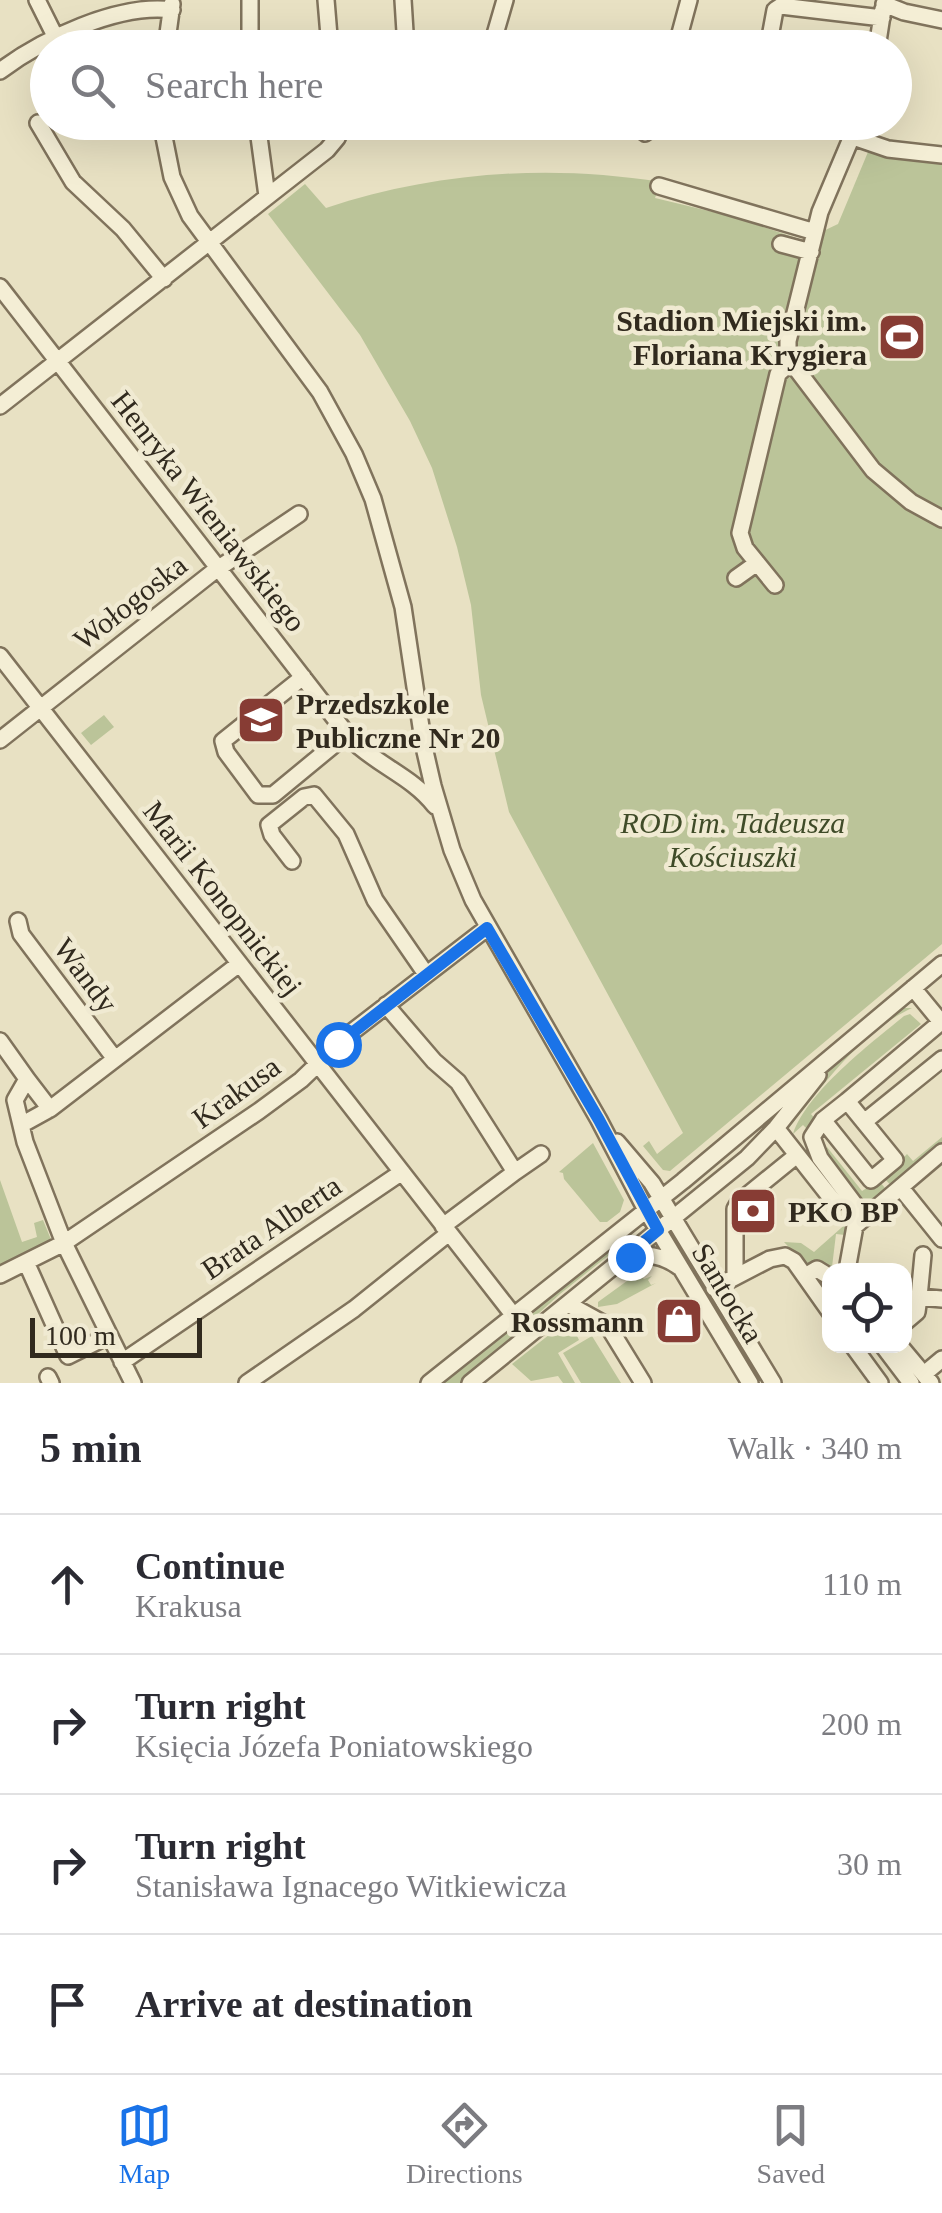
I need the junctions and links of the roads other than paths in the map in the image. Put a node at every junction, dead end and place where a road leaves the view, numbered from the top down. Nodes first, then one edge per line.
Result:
1 (37, 0) edge
2 (250, 0) edge
3 (326, 0) edge
4 (404, 0) edge
5 (505, 0) edge
6 (689, 0) edge
7 (172, 5) edge
8 (883, 7) edge
9 (113, 8) edge
10 (942, 20) edge
11 (52, 30) edge
12 (71, 30) edge
13 (169, 30) edge
14 (250, 30) edge
15 (328, 30) edge
16 (405, 30) edge
17 (496, 30) edge
18 (681, 30) edge
19 (771, 30) edge
20 (30, 53) edge
21 (0, 71) edge
22 (48, 140) edge
23 (165, 140) edge
24 (259, 140) edge
25 (335, 140) edge
26 (851, 140) edge
27 (874, 140) edge
28 (942, 156) edge
29 (659, 186) dead end
30 (267, 196) junction
31 (813, 242) junction
32 (208, 244) junction
33 (781, 244) dead end
34 (164, 278) junction
35 (0, 287) edge
36 (58, 362) junction
37 (790, 363) junction
38 (0, 406) edge
39 (299, 514) dead end
40 (942, 520) edge
41 (756, 563) junction
42 (220, 568) junction
43 (736, 578) dead end
44 (774, 585) dead end
45 (0, 656) edge
46 (303, 678) junction
47 (40, 708) junction
48 (347, 734) junction
49 (0, 740) edge
50 (425, 751) junction
51 (380, 762) junction
52 (440, 812) junction
53 (292, 860) dead end
54 (18, 921) dead end
55 (487, 928) junction
56 (239, 964) junction
57 (942, 964) edge
58 (426, 974) junction
59 (912, 988) junction
60 (386, 1006) junction
61 (942, 1022) edge
62 (0, 1041) edge
63 (843, 1046) junction
64 (942, 1058) edge
65 (115, 1060) junction
66 (317, 1063) junction
67 (27, 1079) junction
68 (847, 1101) junction
69 (50, 1109) junction
70 (599, 1120) junction
71 (824, 1120) junction
72 (864, 1122) junction
73 (21, 1125) junction
74 (776, 1128) junction
75 (942, 1152) edge
76 (541, 1154) dead end
77 (797, 1155) junction
78 (402, 1172) junction
79 (515, 1172) junction
80 (714, 1186) junction
81 (901, 1188) junction
82 (661, 1199) junction
83 (836, 1203) dead end
84 (734, 1208) junction
85 (646, 1210) junction
86 (865, 1218) junction
87 (673, 1219) junction
88 (446, 1229) junction
89 (658, 1230) junction
90 (942, 1239) edge
91 (64, 1243) junction
92 (923, 1255) dead end
93 (622, 1260) junction
94 (26, 1262) junction
95 (848, 1263) edge
96 (682, 1269) junction
97 (822, 1272) edge
98 (0, 1275) edge
99 (735, 1276) junction
100 (805, 1276) junction
101 (714, 1288) junction
102 (919, 1296) junction
103 (942, 1299) edge
104 (822, 1300) edge
105 (568, 1304) junction
106 (514, 1316) junction
107 (912, 1316) edge
108 (108, 1336) junction
109 (858, 1353) edge
110 (891, 1353) edge
111 (905, 1353) edge
112 (942, 1359) edge
113 (122, 1362) junction
114 (922, 1380) edge
115 (133, 1383) edge
116 (247, 1383) edge
117 (429, 1383) edge
118 (470, 1383) edge
119 (644, 1383) edge
120 (750, 1383) edge
121 (774, 1383) edge
122 (880, 1383) edge

1 - 11 street
2 - 14 street
3 - 15 street
4 - 16 street
5 - 17 street
6 - 18 street
7 - 9 street
7 - 13 street
8 - 10 street
8 - 19 street
9 - 12 street
20 - 21 street
22 - 34 street
23 - 32 street
24 - 30 street
25 - 30 street
26 - 31 street
27 - 28 street
29 - 31 street
30 - 32 street
31 - 33 street
31 - 37 street
32 - 34 street
32 - 50 street
34 - 36 street
35 - 36 street, Henryka Wieniawskiego
36 - 38 street
36 - 42 street, Henryka Wieniawskiego
37 - 40 street
37 - 41 street
39 - 42 street, Wołogoska
41 - 43 street
41 - 44 street
42 - 46 street, Henryka Wieniawskiego
42 - 47 street, Wołogoska
45 - 47 street, Marii Konopnickiej
46 - 48 street, Henryka Wieniawskiego
46 - 48 street
47 - 49 street, Wołogoska
47 - 56 street, Marii Konopnickiej
48 - 51 street, Henryka Wieniawskiego
50 - 51 street
50 - 52 street
51 - 52 street, Henryka Wieniawskiego
52 - 55 street
53 - 58 street
54 - 65 street, Wandy
55 - 58 street, Krakusa
55 - 70 street
56 - 65 street, Wandy
56 - 66 street, Marii Konopnickiej
57 - 59 street
58 - 60 street, Krakusa
59 - 61 street
59 - 63 street
60 - 66 street, Krakusa
60 - 79 street
61 - 68 street
62 - 67 street
63 - 74 street
63 - 82 street
64 - 72 street
65 - 69 street, Wandy
66 - 78 street, Marii Konopnickiej
66 - 91 street, Krakusa
67 - 69 street
67 - 73 street
68 - 71 street
68 - 72 street
69 - 73 street, Wandy
70 - 82 street, Santocka
70 - 85 street, Santocka
71 - 72 street
71 - 86 street
73 - 91 street
74 - 77 street
74 - 80 street
75 - 81 street
76 - 79 street
77 - 83 street
77 - 84 street
78 - 88 street, Marii Konopnickiej
78 - 113 street, Brata Alberta
79 - 88 street
80 - 84 street
80 - 87 street
81 - 86 street
81 - 90 street
82 - 85 street
82 - 87 street, Santocka
84 - 99 street
85 - 89 street, Santocka
85 - 106 street
86 - 95 street
87 - 89 street
87 - 101 street, Santocka
88 - 106 street, Marii Konopnickiej
88 - 116 street
89 - 93 street
89 - 96 street, Santocka
91 - 94 street, Krakusa
91 - 108 street
92 - 102 street
93 - 96 street
93 - 105 street
94 - 98 street, Krakusa
94 - 108 street
96 - 120 street, Santocka
97 - 100 street
99 - 100 street, Santocka
99 - 101 street, Santocka
100 - 104 street
101 - 121 street, Santocka
102 - 103 street
102 - 107 street
105 - 118 street
105 - 119 street
106 - 117 street
108 - 113 street
109 - 122 street
110 - 114 street
111 - 114 street
112 - 114 street
113 - 115 street

